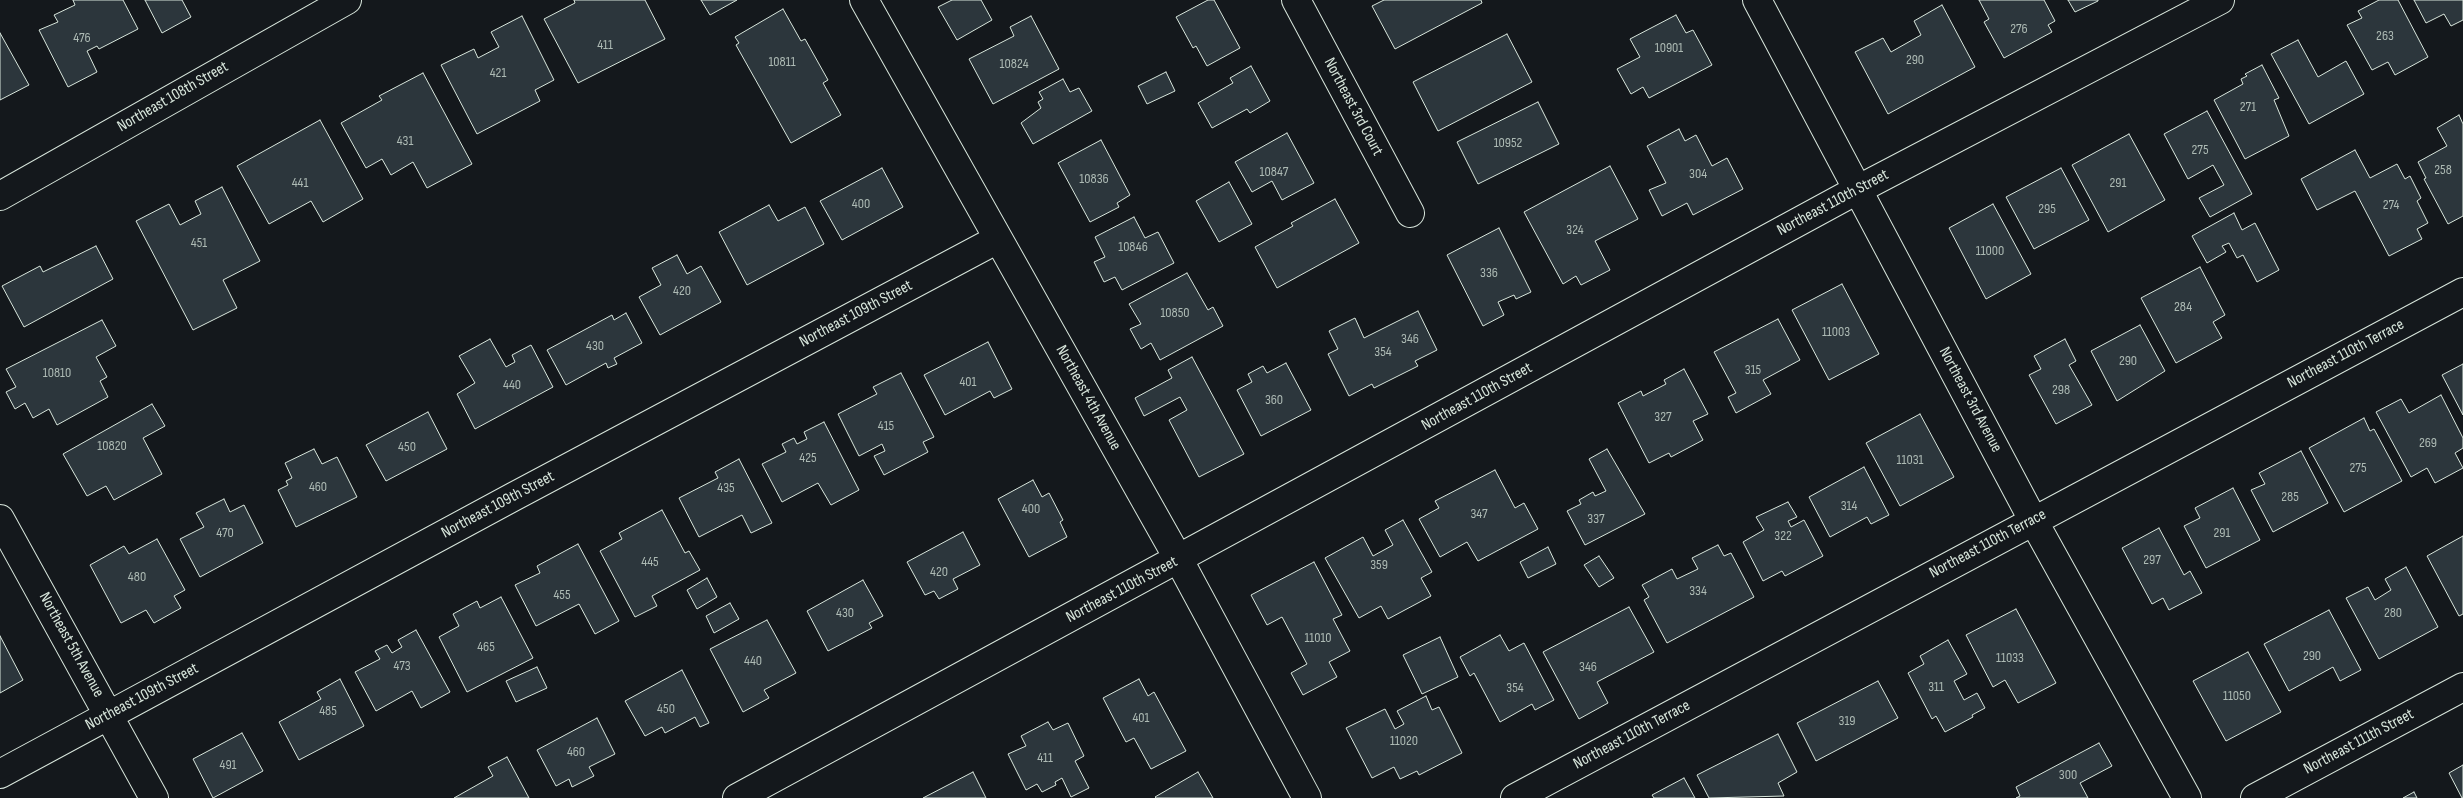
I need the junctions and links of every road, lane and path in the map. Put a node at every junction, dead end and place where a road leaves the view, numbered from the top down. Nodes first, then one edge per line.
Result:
1 (347, 0) edge
2 (864, 0) edge
3 (1296, 0) edge
4 (1756, 0) edge
5 (2220, 0) edge
6 (309, 9) edge
7 (1857, 190) junction
8 (0, 196) edge
9 (1410, 214) dead end
10 (998, 239) junction
11 (2463, 292) edge
12 (0, 519) edge
13 (2033, 520) junction
14 (1179, 560) junction
15 (2463, 687) edge
16 (109, 714) junction
17 (0, 774) edge
18 (154, 798) edge
19 (737, 798) edge
20 (1307, 798) edge
21 (1515, 798) edge
22 (2187, 798) edge
23 (2255, 798) edge

1 - 6 street, Northeast 108th Street
2 - 10 street, Northeast 4th Avenue
3 - 9 street, Northeast 3rd Court
4 - 7 street, Northeast 3rd Avenue
5 - 7 street, Northeast 110th Street
6 - 8 street, Northeast 108th Street
7 - 13 street, Northeast 3rd Avenue
7 - 14 street, Northeast 110th Street
10 - 14 street, Northeast 4th Avenue
10 - 16 street, Northeast 109th Street
11 - 13 street, Northeast 110th Terrace
12 - 16 street, Northeast 5th Avenue
13 - 21 street, Northeast 110th Terrace
13 - 22 street, Northeast 3rd Avenue
14 - 19 street, Northeast 110th Street
14 - 20 street, Northeast 4th Avenue
15 - 23 street, Northeast 111th Street
16 - 17 street, Northeast 109th Street
16 - 18 street, Northeast 5th Avenue

